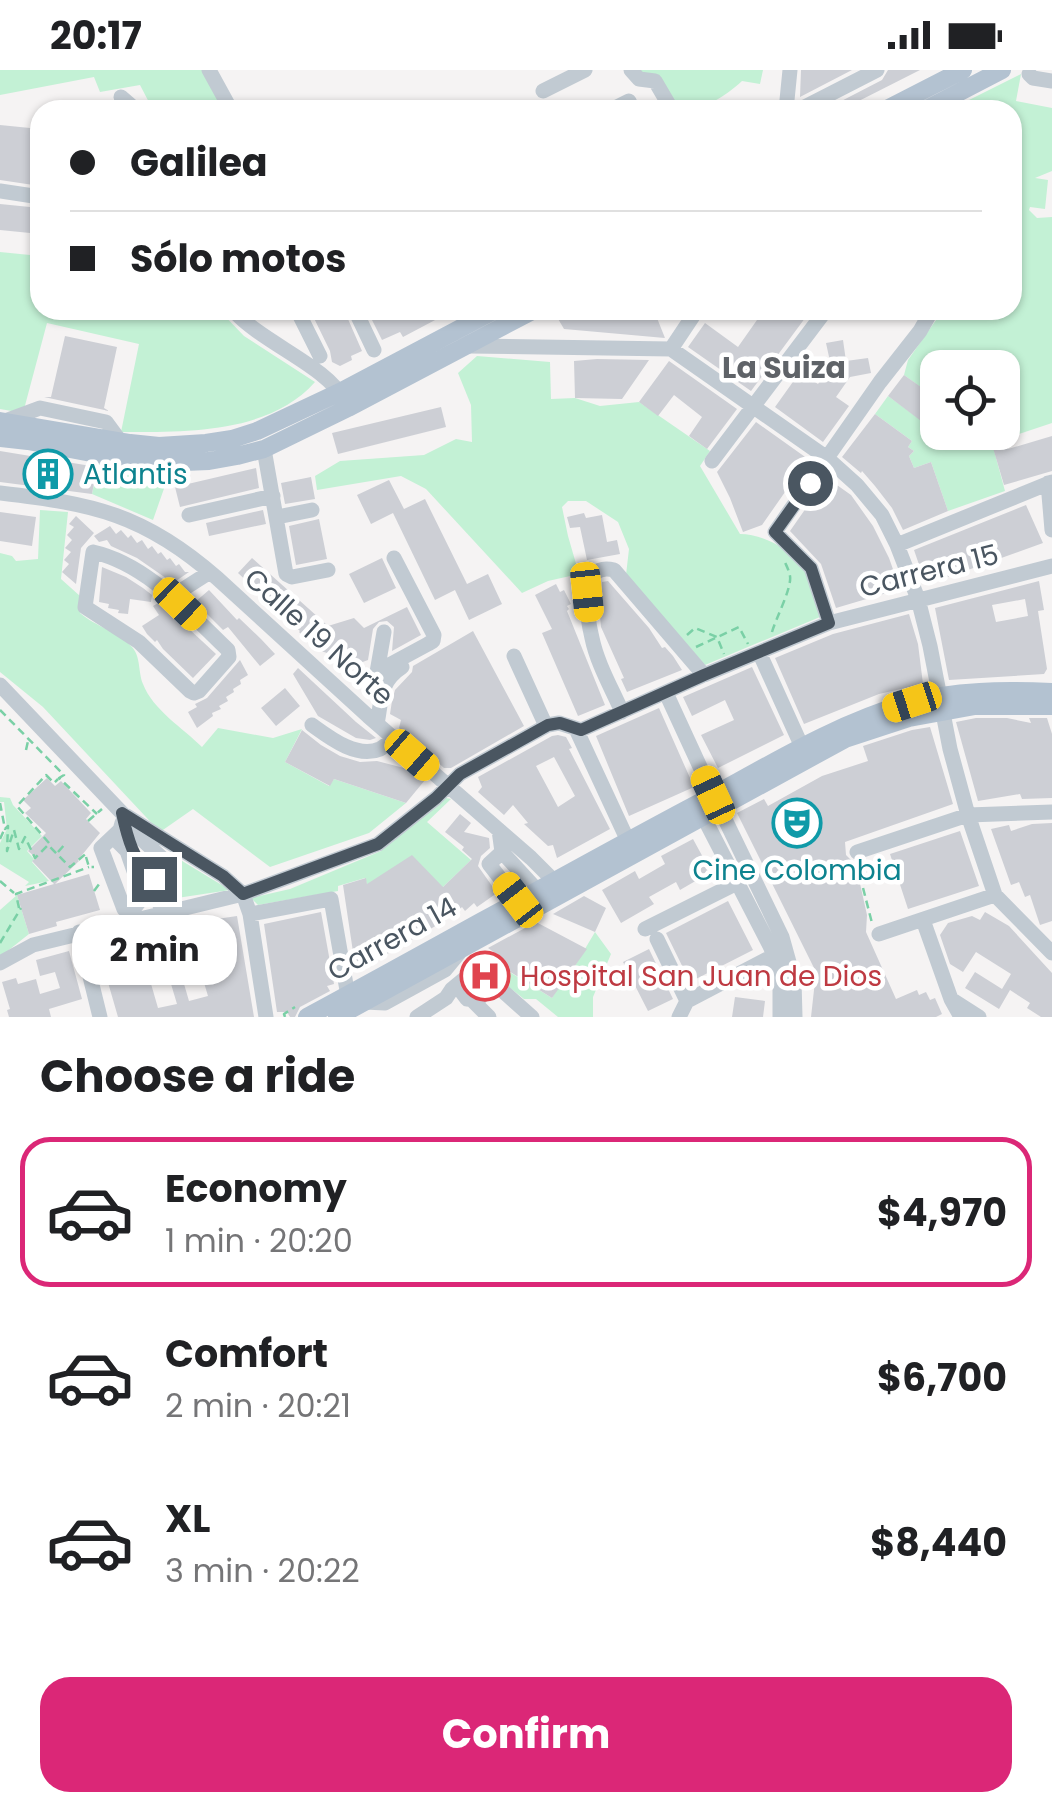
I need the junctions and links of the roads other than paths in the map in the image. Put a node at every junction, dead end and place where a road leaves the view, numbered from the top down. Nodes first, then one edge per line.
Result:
1 (209, 70) edge
2 (584, 70) edge
3 (631, 70) edge
4 (790, 70) edge
5 (877, 70) edge
6 (1002, 70) edge
7 (953, 72) edge
8 (1029, 74) dead end
9 (1052, 80) edge
10 (543, 92) dead end
11 (121, 96) dead end
12 (125, 100) edge
13 (226, 100) edge
14 (666, 100) edge
15 (787, 100) edge
16 (818, 100) edge
17 (903, 100) edge
18 (944, 100) edge
19 (0, 192) edge
20 (30, 196) edge
21 (250, 320) edge
22 (302, 320) edge
23 (359, 320) edge
24 (484, 320) edge
25 (509, 320) edge
26 (690, 320) edge
27 (818, 320) edge
28 (925, 320) edge
29 (463, 338) junction
30 (671, 349) junction
31 (374, 350) dead end
32 (320, 356) dead end
33 (344, 400) junction
34 (753, 404) junction
35 (2, 427) edge
36 (264, 449) junction
37 (827, 458) junction
38 (712, 460) dead end
39 (1050, 482) edge
40 (0, 493) edge
41 (273, 496) junction
42 (312, 510) dead end
43 (189, 515) dead end
44 (277, 517) junction
45 (1052, 530) edge
46 (897, 545) junction
47 (394, 558) dead end
48 (1052, 566) edge
49 (328, 570) dead end
50 (214, 575) junction
51 (918, 599) junction
52 (175, 600) junction
53 (829, 623) junction
54 (384, 632) dead end
55 (431, 649) dead end
56 (760, 652) junction
57 (514, 656) dead end
58 (378, 671) junction
59 (704, 675) junction
60 (0, 685) edge
61 (1052, 692) edge
62 (666, 693) junction
63 (940, 704) junction
64 (1052, 706) edge
65 (622, 712) junction
66 (372, 720) junction
67 (312, 725) dead end
68 (546, 726) junction
69 (576, 729) junction
70 (393, 739) junction
71 (802, 746) junction
72 (447, 785) junction
73 (712, 806) junction
74 (1052, 812) edge
75 (968, 814) junction
76 (122, 822) junction
77 (498, 830) junction
78 (628, 841) junction
79 (502, 852) junction
80 (857, 852) road end
81 (737, 882) junction
82 (560, 887) junction
83 (537, 890) junction
84 (243, 894) junction
85 (995, 895) junction
86 (518, 900) junction
87 (250, 914) junction
88 (153, 915) junction
89 (923, 920) junction
90 (78, 932) junction
91 (879, 934) road end
92 (1052, 953) edge
93 (773, 956) junction
94 (0, 963) edge
95 (461, 994) junction
96 (951, 999) junction
97 (688, 1000) junction
98 (353, 1009) edge
99 (302, 1012) edge
100 (100, 1017) edge
101 (266, 1017) edge
102 (417, 1017) edge
103 (490, 1017) edge
104 (532, 1017) edge
105 (679, 1017) edge
106 (780, 1017) edge
107 (795, 1017) edge
108 (961, 1017) edge
109 (978, 1017) edge

1 - 13 street
2 - 10 street
3 - 14 street
4 - 15 street
5 - 16 street
6 - 18 main road
7 - 17 main road
8 - 9 street
11 - 12 street
19 - 20 street
21 - 33 street
22 - 32 street
23 - 31 street
24 - 29 main road
25 - 29 main road
26 - 30 street
27 - 34 street
28 - 37 street
29 - 30 street
29 - 33 main road
30 - 34 street
33 - 35 main road
33 - 36 main road
34 - 37 street
34 - 38 street
35 - 36 main road
36 - 41 street
37 - 46 street
37 - 53 street
39 - 45 street
39 - 46 street
40 - 50 street, Calle 19 Norte
41 - 43 street
41 - 44 street
42 - 44 street
44 - 49 street
46 - 51 street
47 - 58 street
48 - 51 street, Carrera 15
50 - 52 street
50 - 66 street, Calle 19 Norte
51 - 53 street, Carrera 15
51 - 63 street
52 - 52 street
53 - 56 street, Carrera 15
54 - 58 street
55 - 66 street
56 - 59 street, Carrera 15
56 - 71 street
57 - 68 street
58 - 66 street
59 - 62 street, Carrera 15
59 - 65 street
60 - 76 street
61 - 63 main road, Carrera 14
62 - 65 street, Carrera 15
62 - 73 street
63 - 64 main road, Carrera 14
63 - 71 main road, Carrera 14
63 - 73 main road, Carrera 14
63 - 75 street
65 - 69 street, Carrera 15
66 - 70 street, Calle 19 Norte
67 - 70 street
68 - 69 street, Carrera 15
68 - 72 street
69 - 78 street
70 - 72 street, Calle 19 Norte
71 - 73 main road, Carrera 14
72 - 77 street, Calle 19 Norte
72 - 84 street
73 - 78 main road, Carrera 14
73 - 81 street
73 - 82 main road, Carrera 14
73 - 107 street
74 - 75 street
75 - 80 street
75 - 85 street
76 - 76 street
76 - 84 street
76 - 88 street
77 - 79 street
77 - 82 street, Calle 19 Norte
78 - 82 main road, Carrera 14
79 - 83 street
79 - 86 street
81 - 93 street
81 - 97 street
82 - 83 main road, Carrera 14
82 - 98 main road, Carrera 14
83 - 86 main road, Carrera 14
84 - 87 street
84 - 88 street
85 - 89 street
85 - 92 street
86 - 98 main road, Carrera 14
87 - 98 street
87 - 101 street
88 - 90 street
89 - 91 street
89 - 96 street
90 - 94 street
90 - 100 street
93 - 97 street
93 - 106 street
95 - 102 street
95 - 103 street
95 - 104 street
96 - 108 street
96 - 109 street
97 - 105 street
98 - 99 main road, Carrera 14

